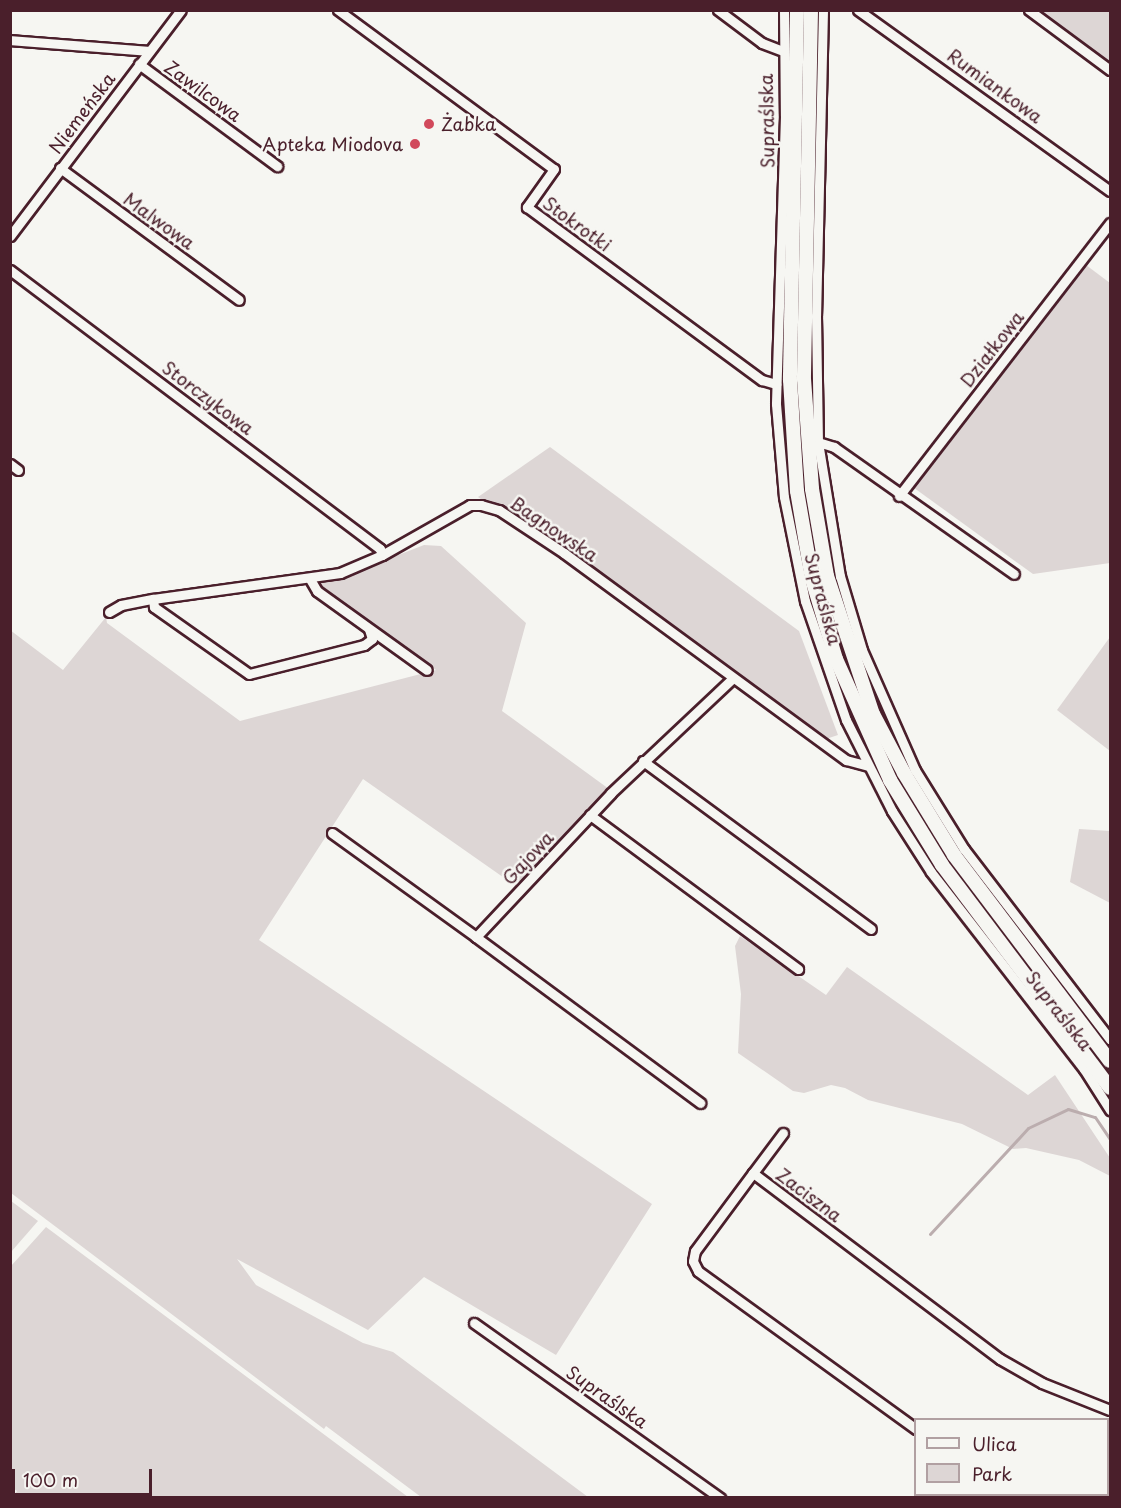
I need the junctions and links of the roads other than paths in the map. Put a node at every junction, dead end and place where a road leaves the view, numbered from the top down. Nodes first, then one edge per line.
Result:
1 (181, 10) edge
2 (338, 10) edge
3 (718, 10) edge
4 (784, 10) edge
5 (797, 10) edge
6 (812, 10) edge
7 (823, 10) edge
8 (858, 10) edge
9 (1029, 10) edge
10 (10, 40) edge
11 (149, 51) junction
12 (783, 51) junction
13 (139, 64) junction
14 (1110, 70) edge
15 (277, 166) dead end
16 (60, 168) junction
17 (1110, 191) edge
18 (1110, 223) edge
19 (10, 236) edge
20 (10, 270) edge
21 (239, 300) dead end
22 (776, 384) junction
23 (818, 442) junction
24 (899, 496) junction
25 (382, 555) junction
26 (1014, 574) dead end
27 (310, 579) junction
28 (153, 599) junction
29 (109, 612) dead end
30 (369, 629) junction
31 (427, 670) dead end
32 (732, 679) junction
33 (643, 761) junction
34 (868, 766) junction
35 (590, 815) junction
36 (332, 833) dead end
37 (870, 929) dead end
38 (476, 937) junction
39 (798, 969) dead end
40 (1109, 1033) edge
41 (1110, 1061) edge
42 (1110, 1088) edge
43 (700, 1103) dead end
44 (1110, 1110) edge
45 (783, 1132) dead end
46 (753, 1173) junction
47 (474, 1323) dead end
48 (1110, 1410) edge
49 (914, 1428) edge
50 (720, 1497) edge

1 - 11 street, Niemeńska
2 - 22 street, Stokrotki
3 - 12 street
4 - 12 street, Supraślska
5 - 42 main road
6 - 41 main road
7 - 23 street, Supraślska
8 - 17 street, Rumiankowa
9 - 14 street
10 - 11 street
11 - 13 street, Niemeńska
12 - 22 street, Supraślska
13 - 15 street, Zawilcowa
13 - 16 street, Niemeńska
16 - 19 street, Niemeńska
16 - 21 street, Malwowa
18 - 24 street, Działkowa
20 - 25 street, Storczykowa
22 - 34 street, Supraślska
23 - 24 street
23 - 40 street, Supraślska
24 - 26 street
25 - 27 street, Bagnowska
25 - 32 street, Bagnowska
27 - 28 street, Bagnowska
27 - 30 street
28 - 29 street, Bagnowska
28 - 30 street
30 - 31 street
32 - 33 street, Gajowa
32 - 34 street, Bagnowska
33 - 35 street, Gajowa
33 - 37 street
34 - 44 street, Supraślska
35 - 38 street, Gajowa
35 - 39 street
36 - 38 street
38 - 43 street
45 - 46 street
46 - 48 street, Zaciszna
46 - 49 street, Zaciszna
47 - 50 street, Supraślska

